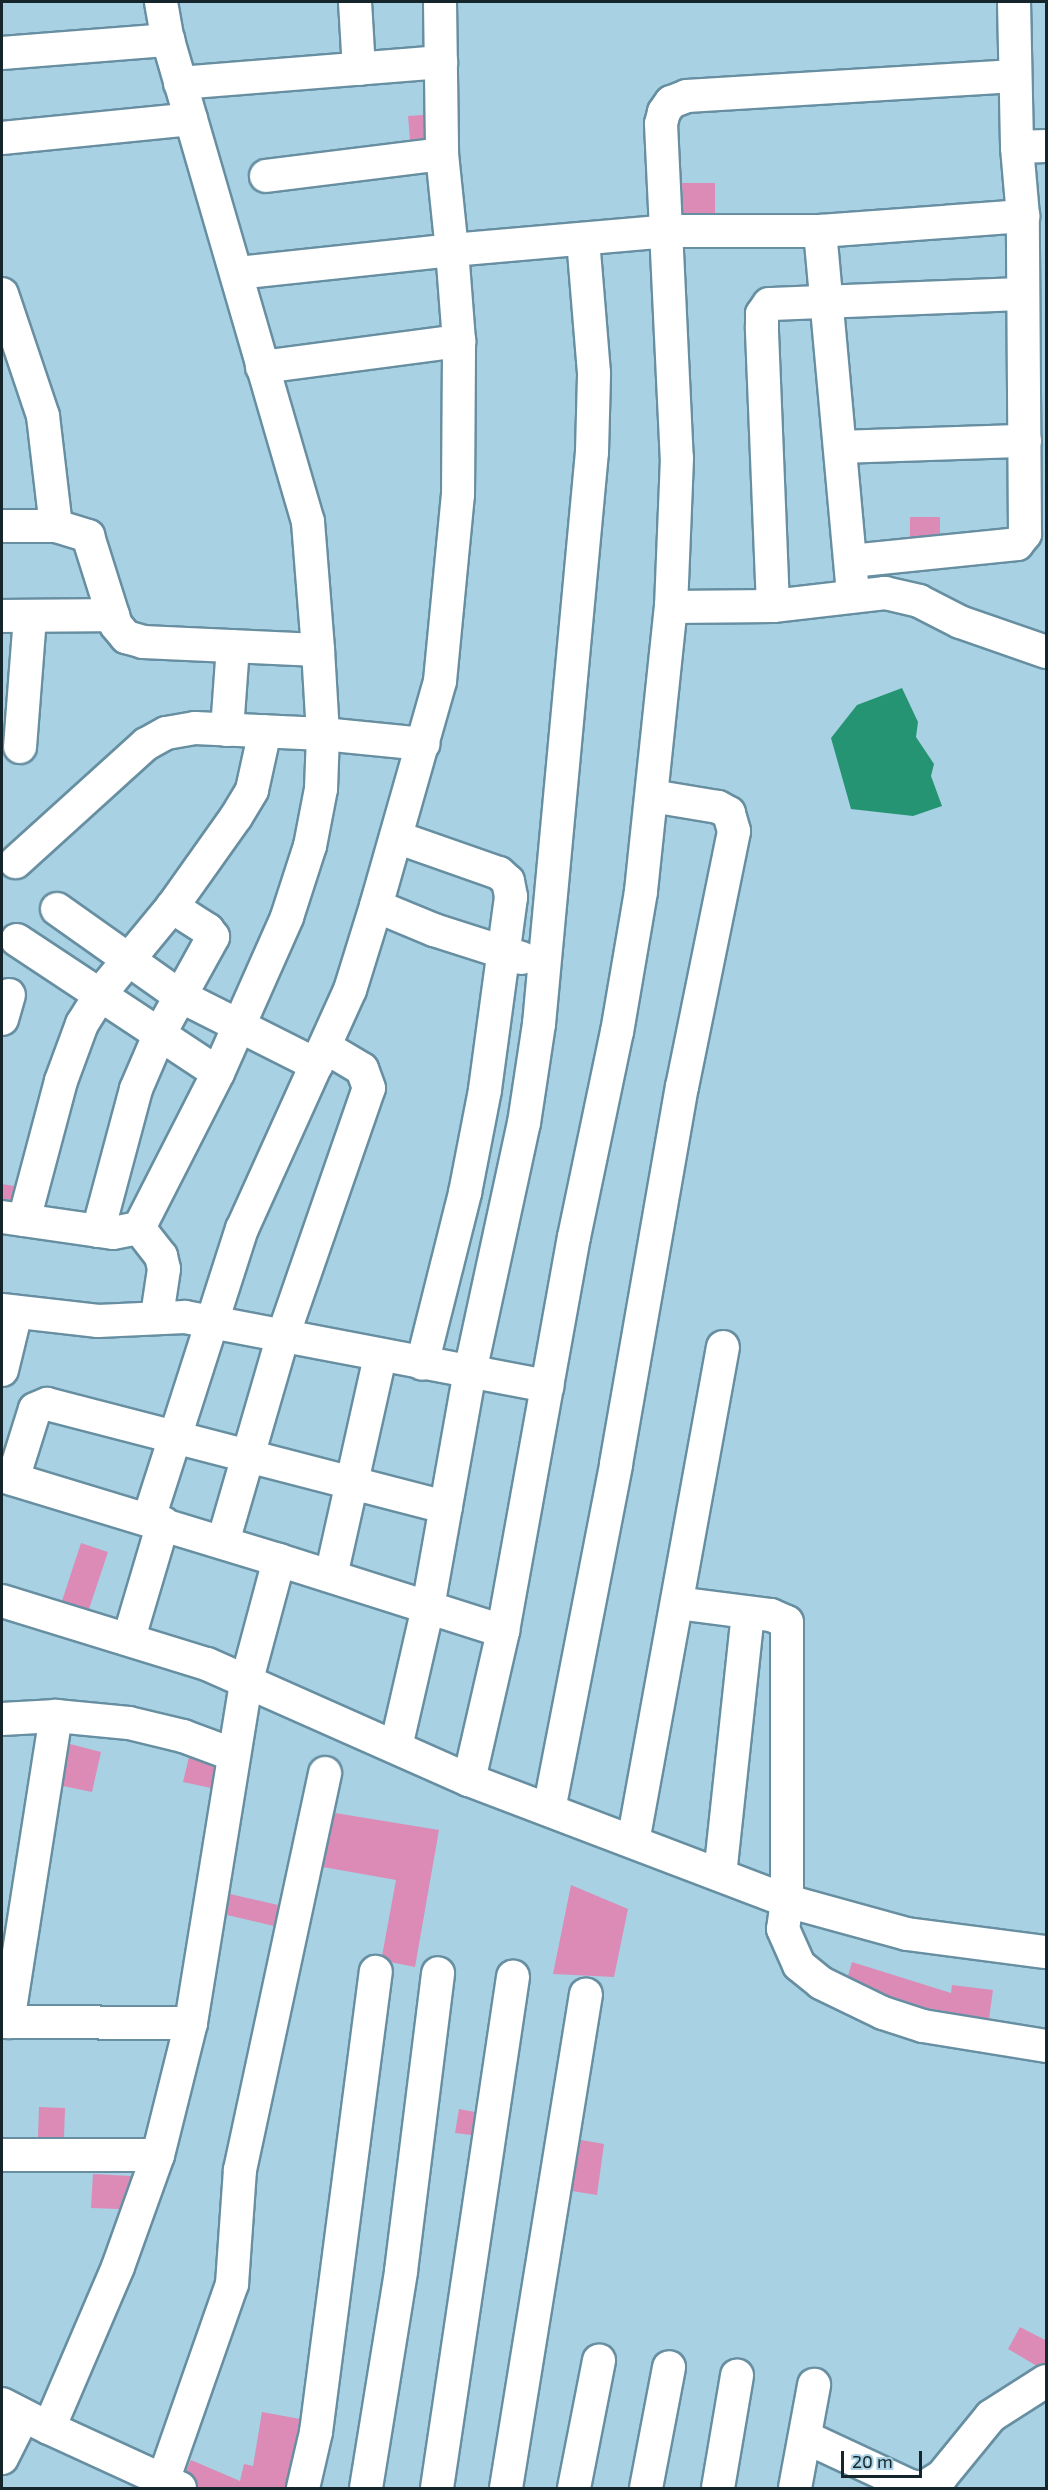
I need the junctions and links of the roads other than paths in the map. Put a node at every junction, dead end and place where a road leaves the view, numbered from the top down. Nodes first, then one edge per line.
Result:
1 (161, 2) edge
2 (354, 2) edge
3 (440, 2) edge
4 (1014, 2) edge
5 (168, 40) junction
6 (2, 53) edge
7 (441, 62) junction
8 (360, 69) junction
9 (1015, 76) junction
10 (180, 83) junction
11 (191, 119) junction
12 (2, 138) edge
13 (1032, 146) edge
14 (442, 154) junction
15 (266, 176) dead end
16 (1023, 216) junction
17 (668, 231) junction
18 (820, 231) junction
19 (583, 239) junction
20 (452, 250) junction
21 (238, 273) junction
22 (2, 294) edge
23 (1023, 294) junction
24 (827, 300) junction
25 (459, 341) junction
26 (262, 367) junction
27 (1025, 441) junction
28 (840, 447) junction
29 (2, 526) edge
30 (56, 526) junction
31 (850, 561) junction
32 (854, 596) junction
33 (773, 606) junction
34 (671, 607) junction
35 (113, 615) junction
36 (16, 616) edge
37 (233, 646) junction
38 (318, 650) junction
39 (1047, 652) edge
40 (227, 730) junction
41 (265, 731) junction
42 (323, 734) junction
43 (424, 744) junction
44 (20, 747) dead end
45 (652, 796) junction
46 (396, 837) junction
47 (16, 862) dead end
48 (376, 906) junction
49 (172, 907) junction
50 (57, 909) dead end
51 (17, 940) dead end
52 (504, 952) junction
53 (127, 962) junction
54 (545, 966) junction
55 (101, 993) junction
56 (180, 996) junction
57 (239, 1029) junction
58 (160, 1033) junction
59 (321, 1056) junction
60 (218, 1073) junction
61 (13, 1219) edge
62 (139, 1228) junction
63 (99, 1231) junction
64 (9, 1311) edge
65 (157, 1316) junction
66 (211, 1321) junction
67 (283, 1336) junction
68 (723, 1347) dead end
69 (380, 1356) junction
70 (422, 1364) junction
71 (2, 1370) edge
72 (470, 1372) junction
73 (548, 1386) junction
74 (176, 1434) junction
75 (249, 1454) junction
76 (7, 1478) edge
77 (352, 1480) junction
78 (446, 1507) junction
79 (156, 1521) junction
80 (223, 1542) junction
81 (279, 1560) junction
82 (331, 1576) junction
83 (2, 1601) edge
84 (677, 1603) junction
85 (428, 1607) junction
86 (748, 1612) junction
87 (503, 1631) junction
88 (129, 1638) junction
89 (56, 1716) junction
90 (2, 1719) edge
91 (240, 1722) junction
92 (396, 1747) junction
93 (325, 1773) dead end
94 (469, 1780) junction
95 (549, 1810) junction
96 (633, 1842) junction
97 (720, 1875) junction
98 (785, 1914) junction
99 (1047, 1952) edge
100 (376, 1972) dead end
101 (438, 1973) dead end
102 (513, 1977) dead end
103 (586, 1994) dead end
104 (5, 2022) edge
105 (191, 2023) junction
106 (1047, 2046) edge
107 (2, 2155) edge
108 (158, 2155) junction
109 (599, 2360) dead end
110 (669, 2367) dead end
111 (737, 2376) dead end
112 (1047, 2381) edge
113 (814, 2385) dead end
114 (25, 2416) edge
115 (805, 2437) junction
116 (2, 2458) edge
117 (860, 2476) edge
118 (127, 2478) edge
119 (171, 2485) edge
120 (303, 2488) edge
121 (366, 2488) edge
122 (436, 2488) edge
123 (506, 2488) edge
124 (574, 2488) edge
125 (646, 2488) edge
126 (718, 2488) edge
127 (795, 2488) edge

1 - 5 street
2 - 8 street
3 - 7 street
4 - 9 street
5 - 6 street
5 - 10 street
7 - 8 street
7 - 14 street
8 - 10 street
9 - 13 street
9 - 17 street
10 - 11 street
11 - 12 street
11 - 21 street
13 - 16 street
14 - 15 street
14 - 20 street
16 - 18 street
16 - 23 street
17 - 18 street
17 - 19 street
17 - 34 street
18 - 24 street
19 - 20 street
19 - 54 street
20 - 21 street
20 - 25 street
21 - 26 street
22 - 30 street
23 - 24 street
23 - 27 street
24 - 28 street
24 - 33 street
25 - 26 street
25 - 43 street
26 - 38 street
27 - 28 street
27 - 31 street
28 - 31 street
29 - 30 street
30 - 35 street
31 - 32 street
32 - 33 street
32 - 39 street
33 - 34 street
34 - 45 street
35 - 36 street
35 - 37 street
36 - 44 street
37 - 38 street
37 - 40 street
38 - 42 street
40 - 41 street
40 - 47 street
41 - 42 street
41 - 49 street
42 - 43 street
42 - 57 street
43 - 46 street
45 - 73 street
45 - 95 street
46 - 48 street
46 - 52 street
48 - 52 street
48 - 59 street
49 - 53 street
49 - 56 street
50 - 53 street
51 - 55 street
52 - 54 street
52 - 70 street
53 - 55 street
53 - 56 street
54 - 72 street
55 - 58 street
55 - 61 street
56 - 57 street
56 - 58 street
57 - 59 street
57 - 60 street
58 - 60 street
58 - 63 street
59 - 66 street
59 - 67 street
60 - 62 street
61 - 63 street
62 - 63 street
62 - 65 street
64 - 65 street
64 - 71 street
65 - 66 street
66 - 67 street
66 - 74 street
67 - 69 street
67 - 75 street
68 - 84 street
69 - 70 street
69 - 77 street
70 - 72 street
72 - 73 street
72 - 78 street
73 - 87 street
74 - 75 street
74 - 76 street
74 - 79 street
75 - 77 street
75 - 80 street
76 - 79 street
77 - 78 street
77 - 82 street
78 - 85 street
79 - 80 street
79 - 88 street
80 - 81 street
81 - 82 street
81 - 91 street
82 - 85 street
83 - 88 street
84 - 86 street
84 - 96 street
85 - 87 street
85 - 92 street
86 - 97 street
86 - 98 street
87 - 94 street
88 - 91 street
89 - 90 street
89 - 91 street
89 - 104 street
91 - 92 street
91 - 105 street
92 - 94 street
93 - 119 street
94 - 95 street
95 - 96 street
96 - 97 street
97 - 98 street
98 - 99 street
98 - 106 street
100 - 120 street
101 - 121 street
102 - 122 street
103 - 123 street
104 - 105 street
105 - 108 street
107 - 108 street
108 - 114 street
109 - 124 street
110 - 125 street
111 - 126 street
112 - 117 street
113 - 115 street
114 - 116 street
114 - 118 street
115 - 117 street
115 - 127 street
118 - 119 street

